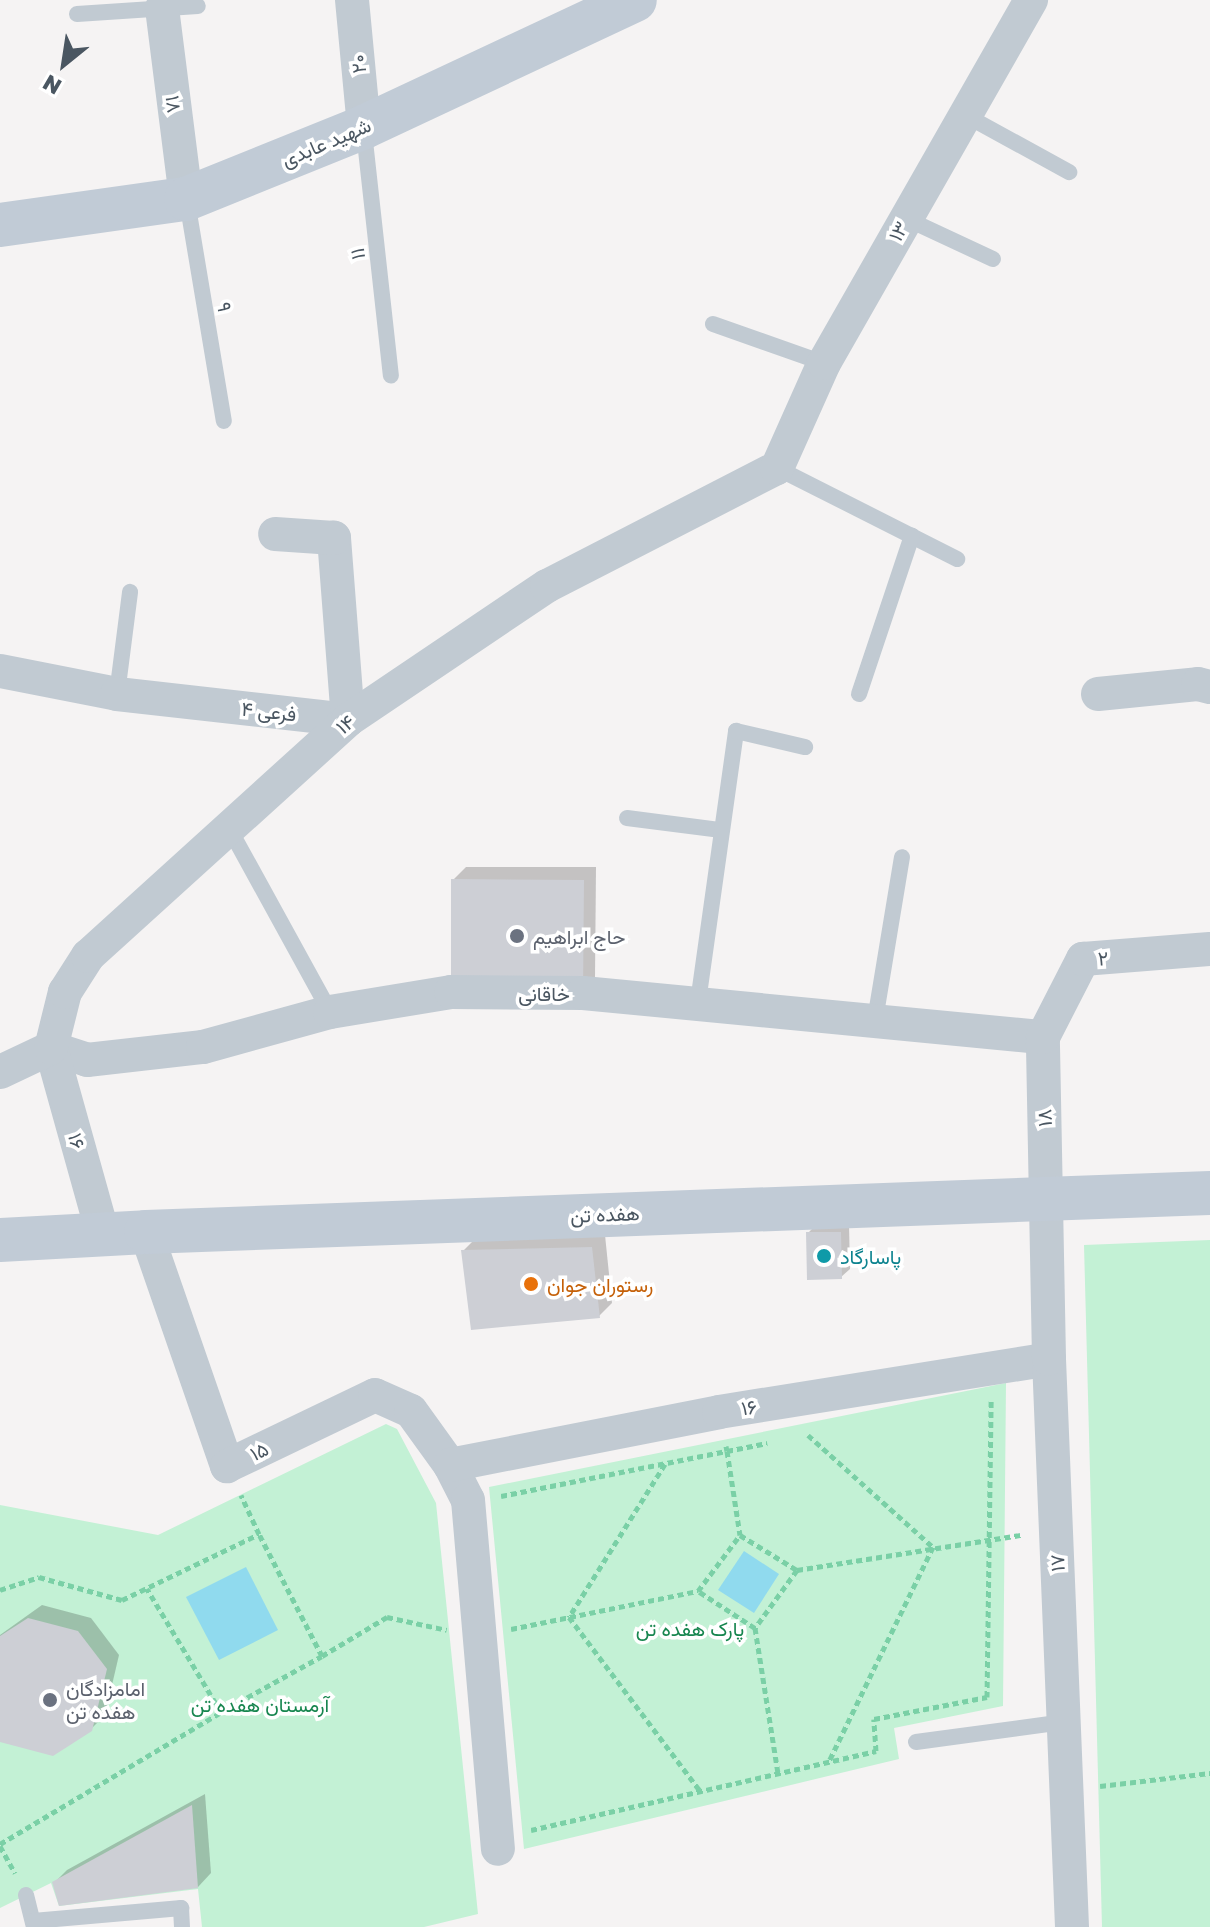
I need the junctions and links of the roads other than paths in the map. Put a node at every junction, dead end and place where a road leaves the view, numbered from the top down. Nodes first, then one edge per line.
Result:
1 (352, 0) edge
2 (635, 0) edge
3 (1031, 0) edge
4 (198, 6) dead end
5 (162, 8) junction
6 (77, 14) dead end
7 (965, 115) junction
8 (364, 127) junction
9 (1069, 172) dead end
10 (186, 199) junction
11 (905, 218) junction
12 (0, 225) edge
13 (993, 259) dead end
14 (713, 324) dead end
15 (824, 363) junction
16 (391, 376) dead end
17 (224, 421) dead end
18 (777, 468) junction
19 (275, 534) dead end
20 (912, 536) junction
21 (957, 559) dead end
22 (130, 592) dead end
23 (0, 671) edge
24 (1210, 687) edge
25 (117, 694) junction
26 (859, 694) dead end
27 (1098, 694) dead end
28 (348, 720) junction
29 (805, 747) dead end
30 (627, 818) dead end
31 (229, 828) junction
32 (721, 830) junction
33 (902, 857) dead end
34 (1210, 949) edge
35 (698, 1002) junction
36 (330, 1012) junction
37 (875, 1020) junction
38 (1043, 1037) junction
39 (51, 1048) junction
40 (0, 1072) edge
41 (1210, 1193) edge
42 (1048, 1199) junction
43 (146, 1232) junction
44 (103, 1234) junction
45 (0, 1240) edge
46 (1049, 1359) junction
47 (450, 1465) junction
48 (1063, 1722) junction
49 (916, 1742) dead end
50 (498, 1849) dead end
51 (26, 1895) dead end
52 (33, 1924) edge
53 (182, 1927) edge
54 (1072, 1927) edge

1 - 8 street, ۲۰
2 - 8 main road, شهید عابدی
3 - 7 street, ۱۳
4 - 5 lane
5 - 6 lane
5 - 10 street, ۱۸
7 - 9 lane
7 - 11 street, ۱۳
8 - 10 main road, شهید عابدی
8 - 16 lane, ۱۱
10 - 12 main road, شهید عابدی
10 - 17 lane, ۹
11 - 13 lane
11 - 15 street, ۱۳
14 - 15 lane
15 - 18 street, ۱۳
18 - 20 lane
18 - 28 street, ۱۴
19 - 28 street
20 - 21 lane
20 - 26 lane
22 - 25 lane
23 - 25 street, فرعی ۴
24 - 27 street
25 - 28 street, فرعی ۴
28 - 31 street, ۱۴
29 - 32 lane
30 - 32 lane
31 - 36 lane
31 - 39 street, ۱۴
32 - 35 lane
33 - 37 lane
34 - 38 street, ۲
35 - 36 street, خاقانی
35 - 37 street, خاقانی
36 - 39 street, خاقانی
37 - 38 street, خاقانی
38 - 42 street, ۱۸
39 - 40 street
39 - 44 street, ۱۶
41 - 42 main road, هفده تن
42 - 43 main road, هفده تن
42 - 46 street, ۱۷
43 - 44 main road, هفده تن
43 - 47 street, ۱۵
44 - 45 main road, هفده تن
46 - 47 street, ۱۶
46 - 48 street, ۱۷
47 - 50 street, ۱۵
48 - 49 lane
48 - 54 street, ۱۷
51 - 52 lane
52 - 53 lane

